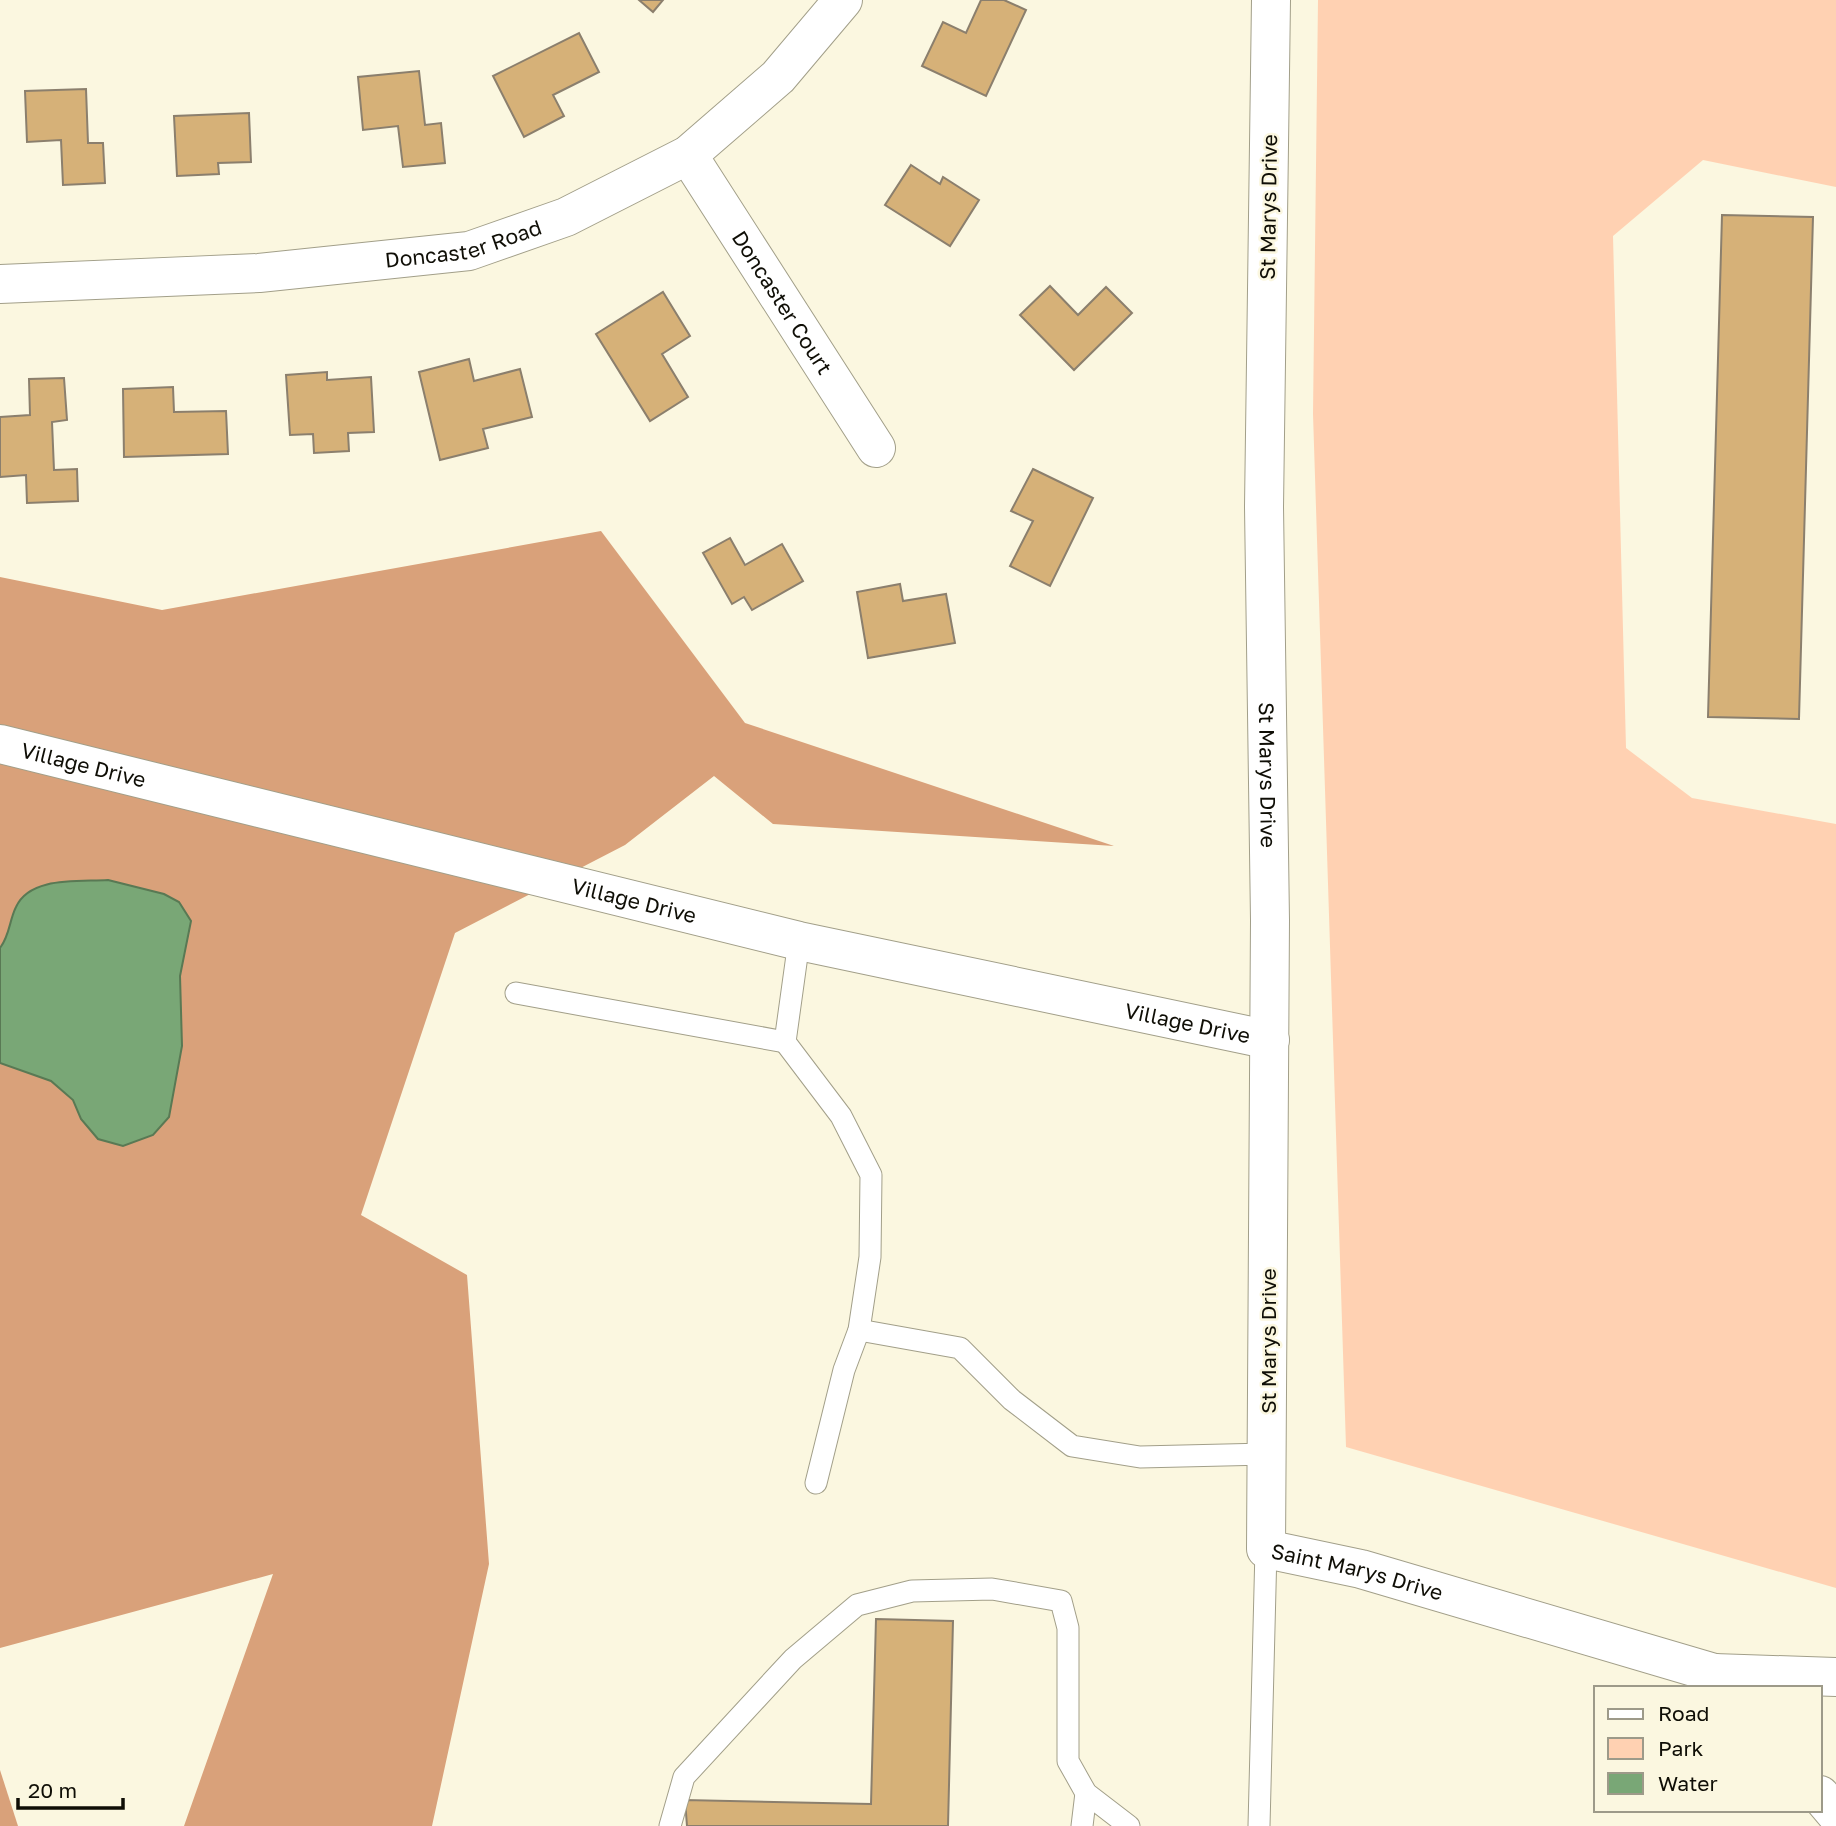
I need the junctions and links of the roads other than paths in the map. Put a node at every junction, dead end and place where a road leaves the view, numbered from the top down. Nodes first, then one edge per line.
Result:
1 (843, 0) edge
2 (1271, 0) edge
3 (688, 155) junction
4 (0, 284) edge
5 (876, 448) dead end
6 (0, 744) edge
7 (799, 942) junction
8 (516, 993) dead end
9 (1269, 1040) junction
10 (785, 1042) junction
11 (859, 1330) junction
12 (1267, 1454) junction
13 (816, 1483) dead end
14 (1266, 1549) junction
15 (1836, 1677) edge
16 (1721, 1680) edge
17 (1086, 1793) junction
18 (1822, 1797) edge
19 (1836, 1814) edge
20 (670, 1826) edge
21 (1082, 1826) edge
22 (1129, 1826) edge
23 (1259, 1826) edge

1 - 3 street, Doncaster Road
2 - 9 street, St Marys Drive
3 - 4 street, Doncaster Road
3 - 5 street, Doncaster Court
6 - 7 street, Village Drive
7 - 9 street, Village Drive
7 - 10 lane
8 - 10 lane
9 - 12 street, St Marys Drive
10 - 11 lane
11 - 12 lane
11 - 13 lane
12 - 14 street, St Marys Drive
14 - 16 street, Saint Marys Drive
14 - 23 lane, Saint Marys Drive
15 - 16 street, Saint Marys Drive
17 - 20 lane
17 - 21 lane
17 - 22 lane
18 - 19 street

